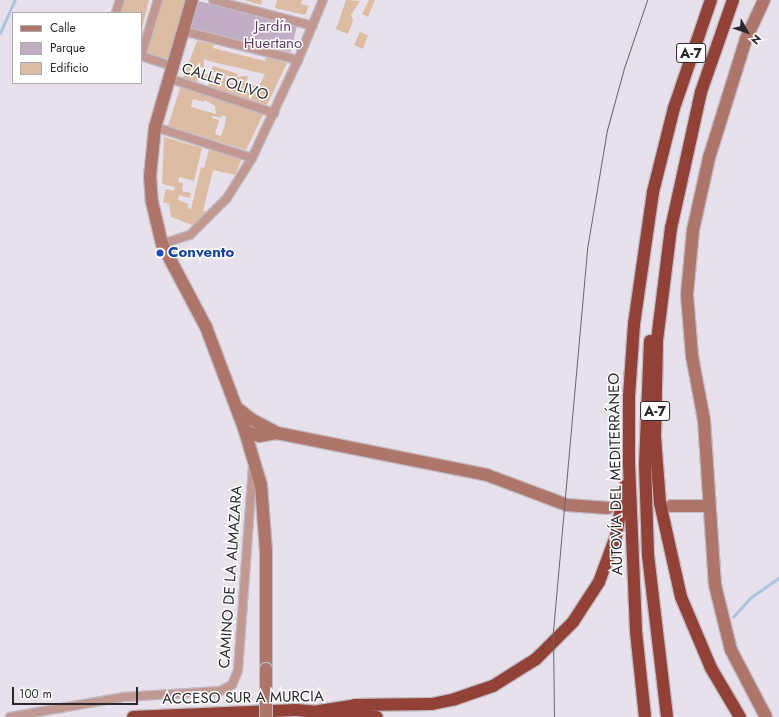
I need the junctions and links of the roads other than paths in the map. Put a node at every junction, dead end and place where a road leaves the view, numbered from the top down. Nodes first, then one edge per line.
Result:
1 (120, 0) edge
2 (158, 0) edge
3 (192, 0) edge
4 (213, 0) edge
5 (323, 0) edge
6 (711, 0) edge
7 (733, 0) edge
8 (764, 0) edge
9 (116, 12) edge
10 (314, 26) junction
11 (183, 31) junction
12 (142, 53) edge
13 (142, 57) edge
14 (298, 60) junction
15 (169, 72) junction
16 (701, 92) junction
17 (274, 113) junction
18 (155, 127) junction
19 (252, 158) junction
20 (162, 244) junction
21 (235, 404) junction
22 (258, 423) junction
23 (245, 431) junction
24 (272, 434) junction
25 (254, 459) junction
26 (629, 460) junction
27 (671, 506) tunnel mouth
28 (708, 506) junction
29 (608, 508) tunnel mouth
30 (319, 711) junction
31 (10, 717) edge
32 (133, 717) edge
33 (266, 717) edge
34 (377, 717) edge
35 (646, 717) edge
36 (667, 717) edge
37 (740, 717) edge
38 (766, 717) edge

1 - 9 street
2 - 12 street
3 - 11 street
4 - 10 street
5 - 10 street
6 - 26 highway, AUTOVÍA DEL MEDITERRÁNEO / A-7
7 - 16 highway, A-7
8 - 28 street
10 - 14 street
11 - 14 street
11 - 15 street
13 - 15 street, CALLE OLIVO
14 - 17 street
15 - 17 street, CALLE OLIVO
15 - 18 street
16 - 36 highway
16 - 37 highway, A-7
17 - 19 street
18 - 19 street
18 - 20 street
19 - 20 street
20 - 21 street
21 - 22 street
21 - 23 street
22 - 23 street
22 - 24 street
23 - 24 street
23 - 25 street
24 - 25 street
24 - 29 street
25 - 31 street, CAMINO DE LA ALMAZARA
25 - 33 street, bridge
26 - 30 highway
26 - 35 highway, AUTOVÍA DEL MEDITERRÁNEO / A-7
27 - 28 street
28 - 38 street
30 - 32 highway, ACCESO SUR A MURCIA
30 - 34 highway, ACCESO SUR A MURCIA

